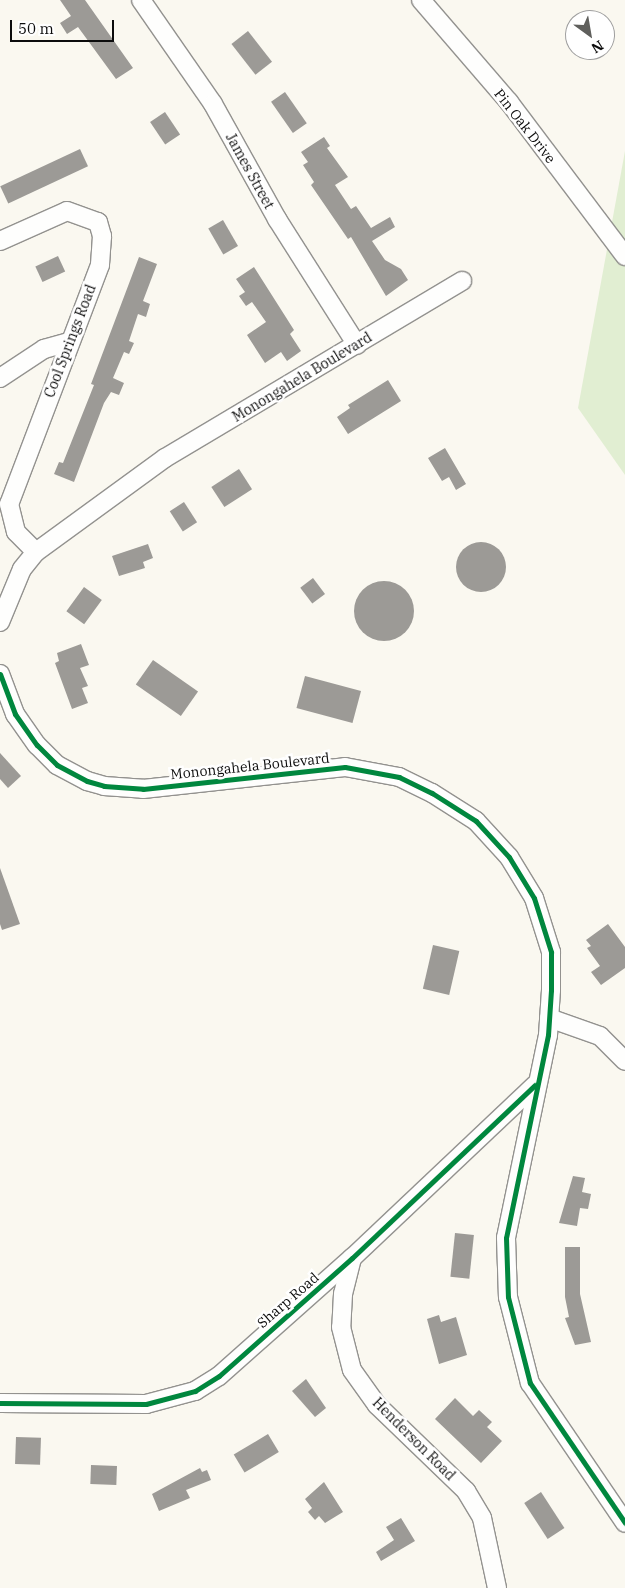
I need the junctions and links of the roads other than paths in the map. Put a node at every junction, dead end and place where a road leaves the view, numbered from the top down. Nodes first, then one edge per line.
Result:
1 (141, 0) edge
2 (421, 0) edge
3 (0, 241) edge
4 (625, 256) edge
5 (462, 281) dead end
6 (69, 342) junction
7 (357, 344) junction
8 (0, 378) edge
9 (36, 552) junction
10 (0, 622) edge
11 (0, 674) edge
12 (549, 1018) junction
13 (625, 1061) edge
14 (536, 1085) junction
15 (352, 1258) junction
16 (0, 1403) edge
17 (625, 1523) edge
18 (497, 1588) edge

1 - 7 street, James Street
2 - 4 street, Pin Oak Drive
3 - 6 street, Cool Springs Road
5 - 7 street, Monongahela Boulevard
6 - 8 street
6 - 9 street, Cool Springs Road
7 - 9 street, Monongahela Boulevard
9 - 10 street, Monongahela Boulevard
11 - 12 street, Monongahela Boulevard
12 - 13 street
12 - 14 street, Monongahela Boulevard
14 - 15 street, Sharp Road
14 - 17 street, Monongahela Boulevard
15 - 16 street, Sharp Road
15 - 18 street, Henderson Road

